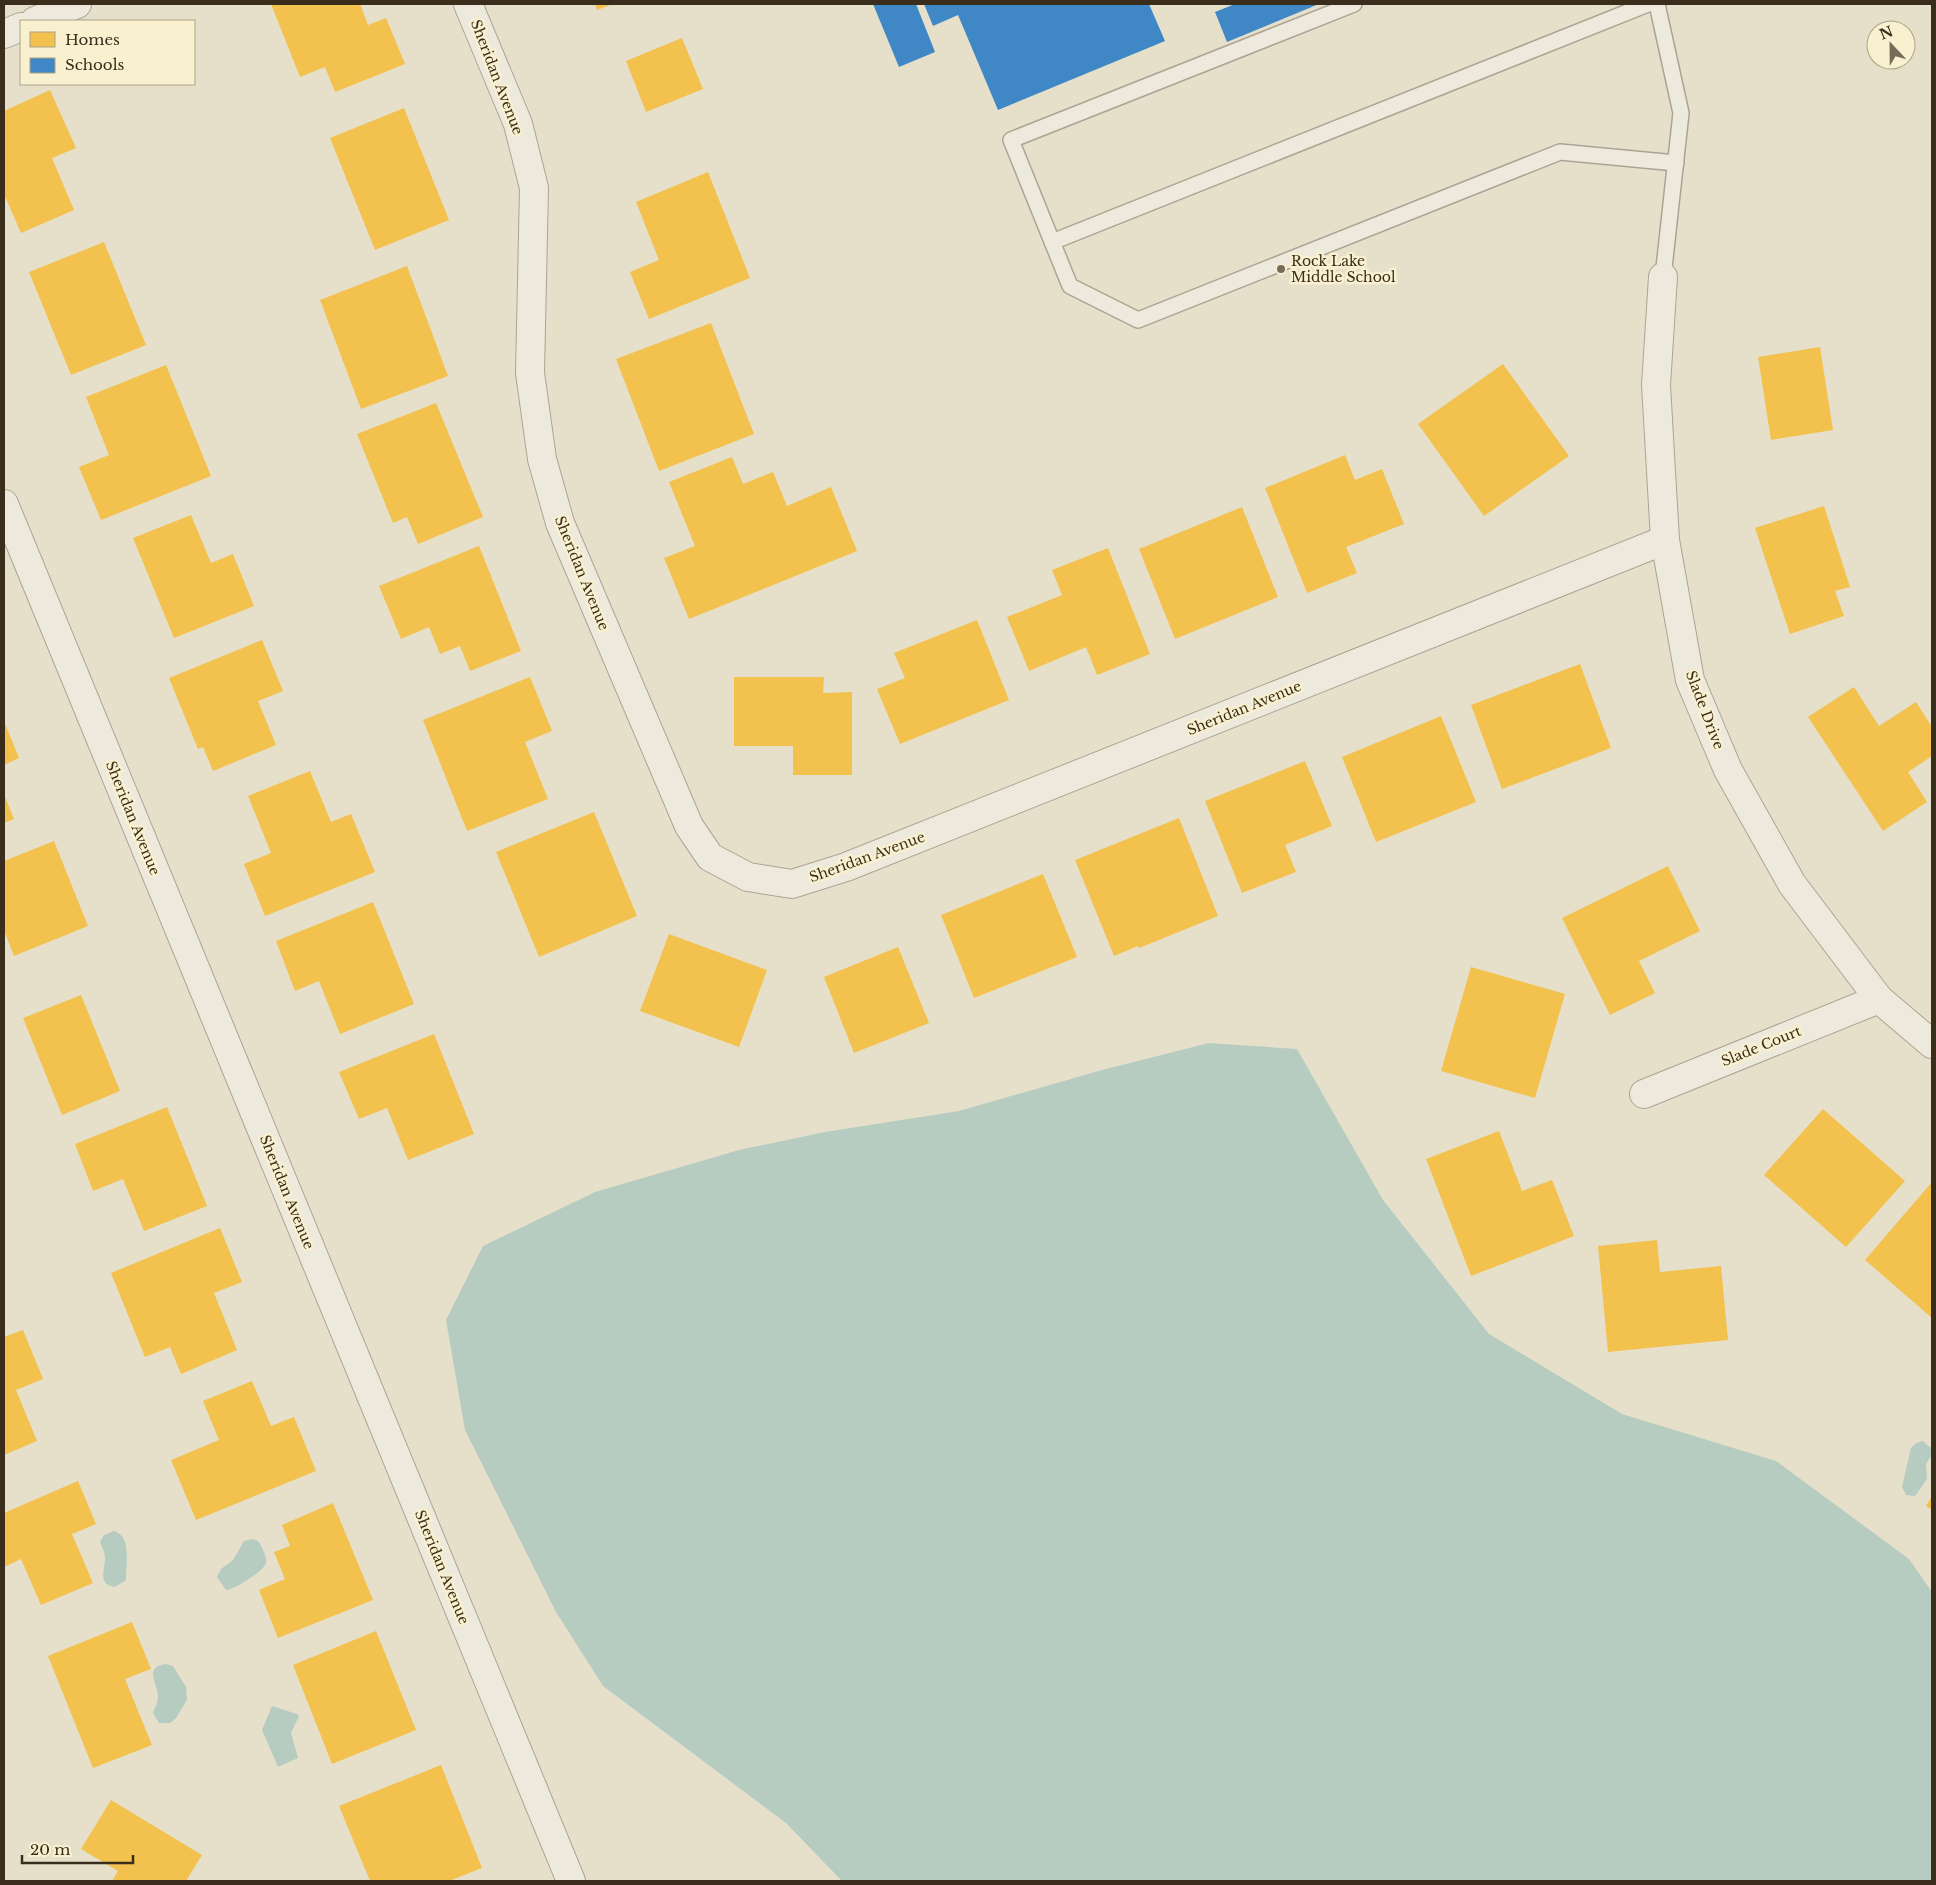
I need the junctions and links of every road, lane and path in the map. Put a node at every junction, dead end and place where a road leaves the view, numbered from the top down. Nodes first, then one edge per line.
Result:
1 (77, 4) edge
2 (468, 4) edge
3 (1354, 4) edge
4 (1648, 4) edge
5 (1657, 4) edge
6 (37, 20) edge
7 (20, 27) edge
8 (4, 34) edge
9 (1676, 163) junction
10 (1052, 242) junction
11 (1663, 277) joint
12 (4, 504) edge
13 (1665, 540) junction
14 (1879, 999) junction
15 (1932, 1044) edge
16 (1644, 1094) dead end
17 (571, 1881) edge

1 - 6 street
2 - 13 street, Sheridan Avenue
3 - 10 lane
4 - 10 lane
5 - 9 lane
7 - 8 street
9 - 10 lane
9 - 11 lane
11 - 13 street, Slade Drive
12 - 17 street, Sheridan Avenue
13 - 14 street, Slade Drive
14 - 15 street, Slade Drive
14 - 16 street, Slade Court

